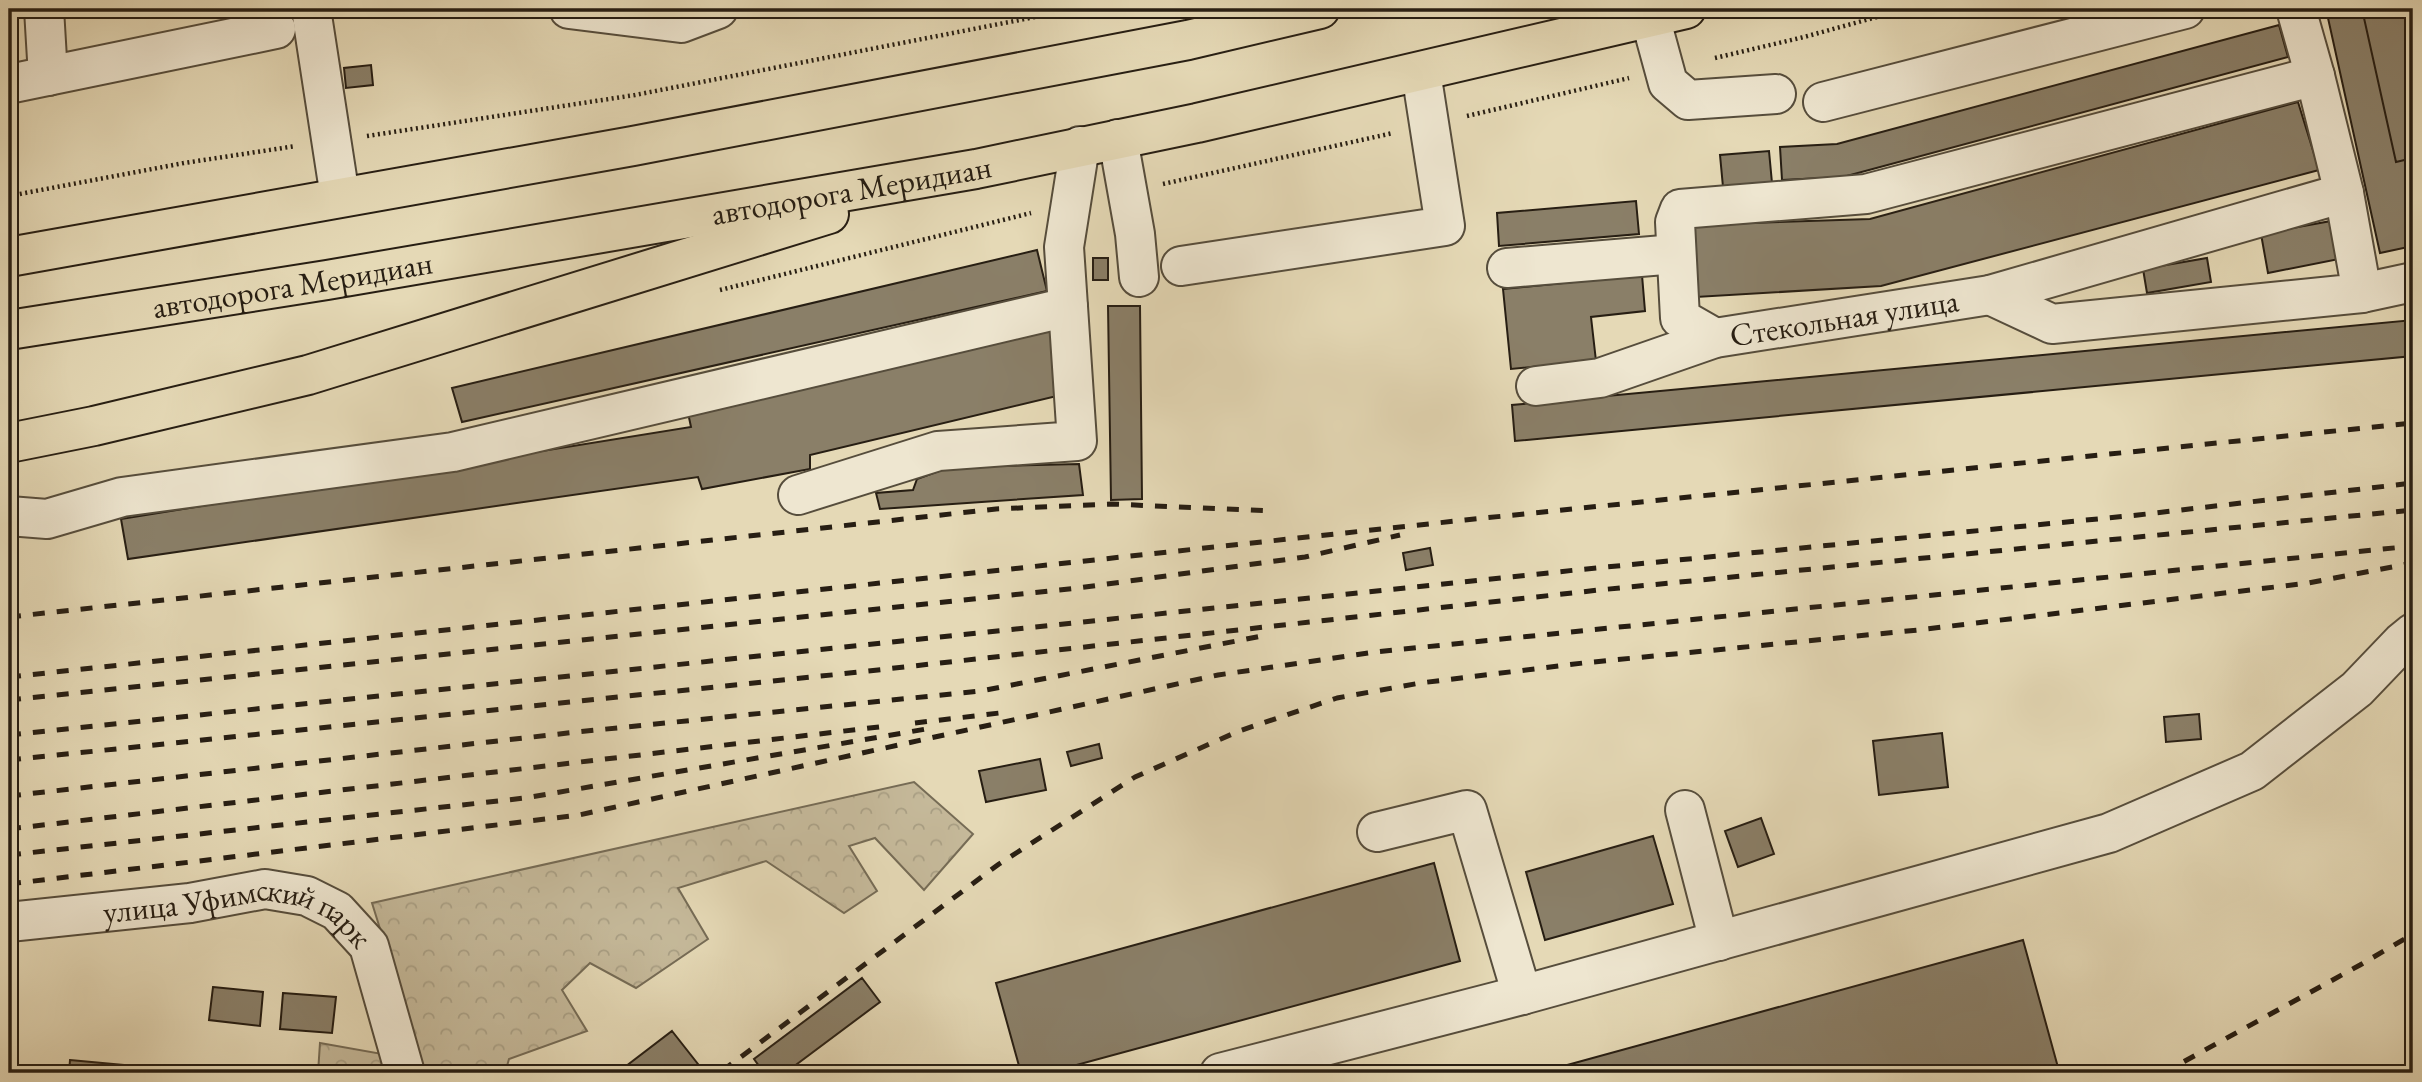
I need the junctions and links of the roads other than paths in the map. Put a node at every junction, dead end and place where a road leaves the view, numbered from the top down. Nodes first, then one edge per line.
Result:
1 (44, 9) edge
2 (311, 9) edge
3 (569, 9) edge
4 (718, 9) edge
5 (1320, 9) edge
6 (2185, 9) edge
7 (2295, 9) edge
8 (1668, 13) edge
9 (276, 29) dead end
10 (1421, 72) junction
11 (48, 76) junction
12 (2315, 76) junction
13 (9, 84) edge
14 (1776, 94) dead end
15 (1823, 102) dead end
16 (1118, 139) junction
17 (1080, 146) junction
18 (976, 169) junction
19 (2344, 193) junction
20 (340, 197) junction
21 (1676, 254) junction
22 (9, 257) edge
23 (1181, 266) dead end
24 (1507, 268) dead end
25 (1139, 278) dead end
26 (2413, 282) edge
27 (2362, 293) junction
28 (1990, 295) junction
29 (1068, 307) junction
30 (9, 330) edge
31 (1715, 338) junction
32 (1536, 386) dead end
33 (9, 443) edge
34 (797, 495) dead end
35 (9, 516) edge
36 (2413, 634) edge
37 (1685, 810) dead end
38 (1377, 832) dead end
39 (9, 922) edge
40 (1719, 940) junction
41 (1522, 995) junction
42 (405, 1073) edge
43 (1220, 1073) edge

1 - 11 street
2 - 20 street
3 - 4 street
5 - 20 main road
6 - 15 street
7 - 12 street
8 - 10 main road, автодорога Меридиан
8 - 14 street
9 - 11 street
10 - 16 main road, автодорога Меридиан
10 - 23 street
11 - 13 street
12 - 19 street
12 - 21 street, Стекольная улица
16 - 17 main road, автодорога Меридиан
16 - 25 street
17 - 18 main road, автодорога Меридиан
17 - 29 street
18 - 30 main road, автодорога Меридиан
18 - 33 main road
19 - 27 street
19 - 28 street, Стекольная улица
20 - 22 main road
21 - 24 street
21 - 31 street, Стекольная улица
26 - 27 street
27 - 28 street
28 - 31 street, Стекольная улица
29 - 34 street
29 - 35 street
31 - 32 street
36 - 40 street
37 - 40 street
38 - 41 street
39 - 42 street, улица Уфимский парк
40 - 41 street
41 - 43 street

